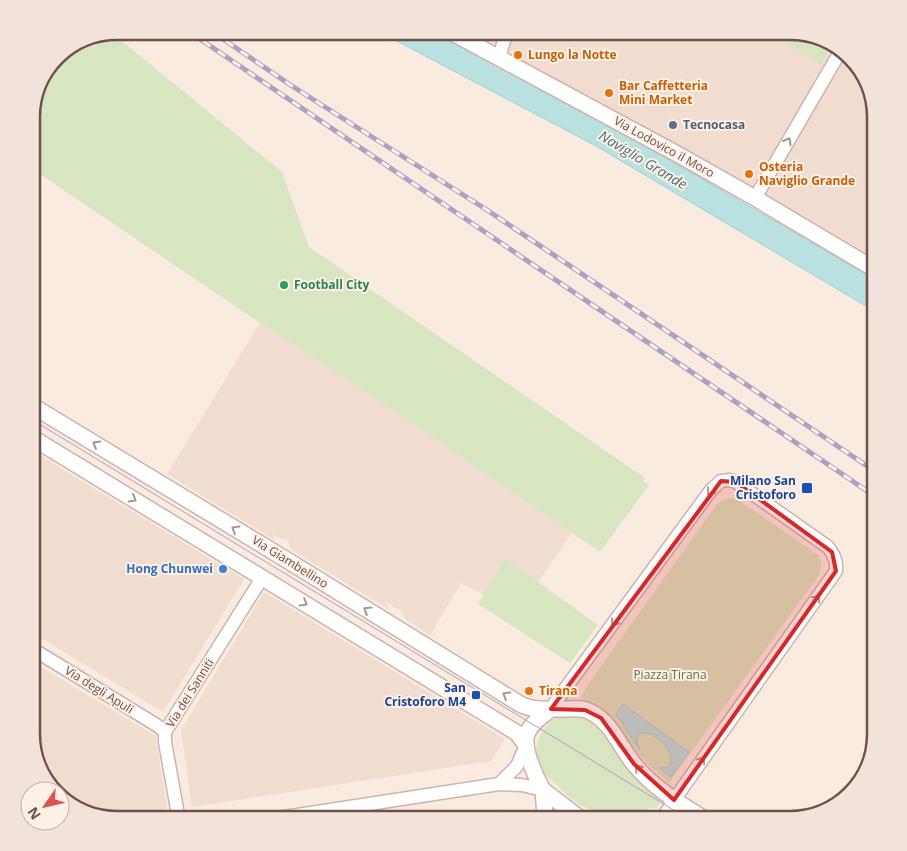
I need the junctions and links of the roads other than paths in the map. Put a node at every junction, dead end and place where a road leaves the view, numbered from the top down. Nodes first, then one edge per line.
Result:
1 (466, 40) edge
2 (504, 40) edge
3 (499, 57) junction
4 (837, 57) edge
5 (755, 198) junction
6 (867, 265) edge
7 (40, 410) edge
8 (40, 443) edge
9 (262, 578) junction
10 (40, 654) edge
11 (551, 709) junction
12 (165, 732) junction
13 (526, 745) junction
14 (499, 784) junction
15 (543, 790) junction
16 (674, 800) junction
17 (177, 811) edge
18 (324, 811) edge
19 (545, 811) edge
20 (570, 811) edge
21 (669, 811) edge
22 (692, 811) edge

1 - 3 street, Via Lodovico il Moro
2 - 3 street
3 - 5 street, Via Lodovico il Moro
5 -> 4 street
5 - 6 street, Via Lodovico il Moro
11 -> 7 street, Via Giambellino
8 -> 9 street
9 - 12 street, Via dei Sanniti
9 -> 13 street
10 - 12 street, Via degli Apuli
11 - 13 street
16 -> 11 street
16 -> 11 street
12 - 17 street, Via dei Sanniti
13 - 14 street
13 - 15 street
14 - 15 street
14 - 18 street
15 - 19 street
15 - 20 street
16 - 21 street
16 - 22 street

